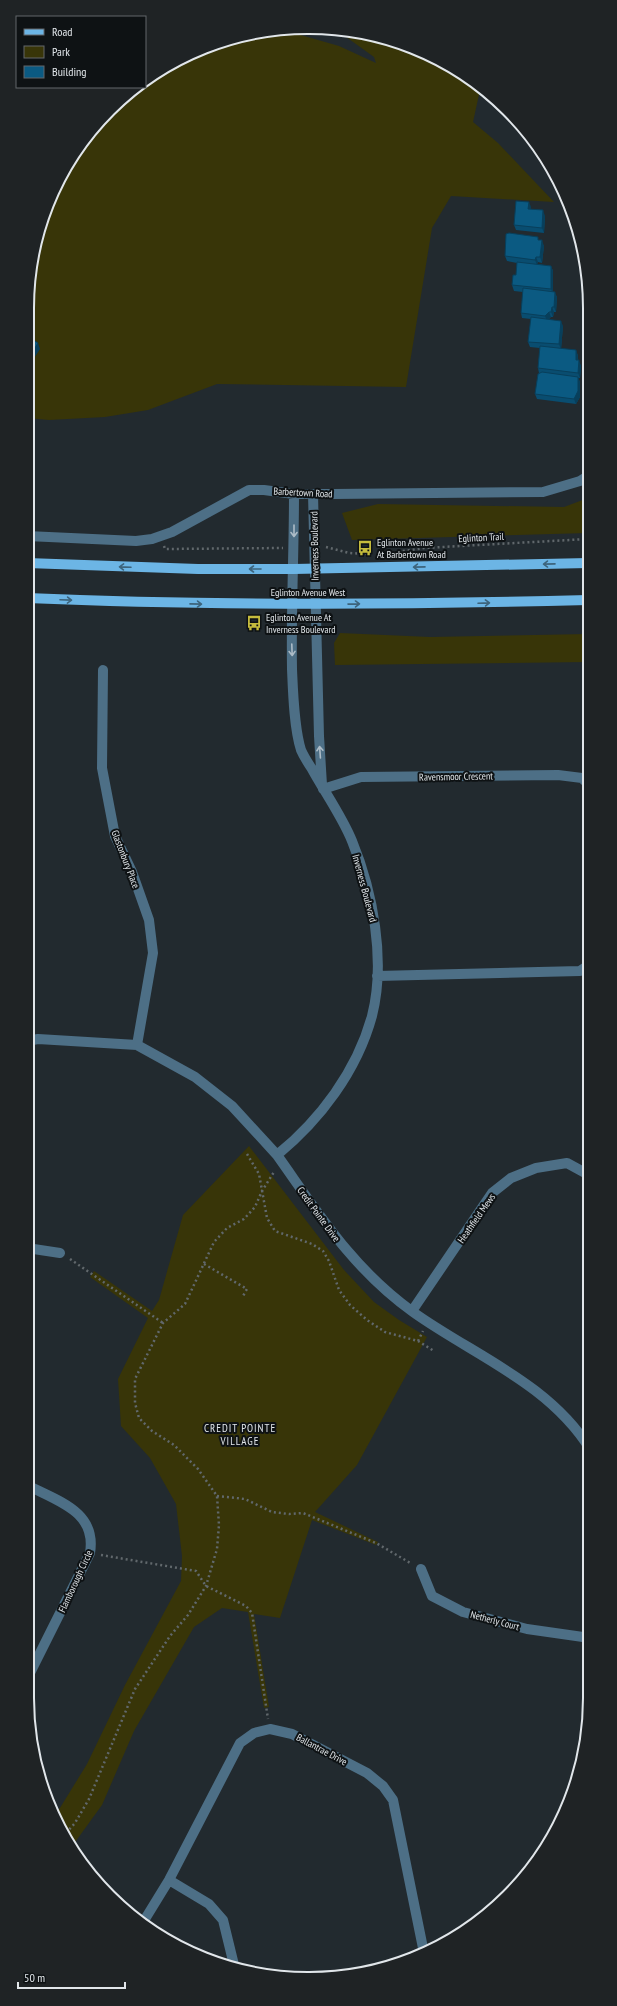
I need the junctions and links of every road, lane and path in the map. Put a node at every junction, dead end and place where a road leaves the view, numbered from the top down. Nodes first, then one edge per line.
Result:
1 (583, 480) edge
2 (294, 494) junction
3 (313, 494) junction
4 (34, 536) edge
5 (583, 539) edge
6 (164, 546) dead end
7 (328, 547) dead end
8 (276, 548) dead end
9 (374, 554) dead end
10 (380, 554) dead end
11 (34, 563) edge
12 (583, 563) edge
13 (294, 569) junction
14 (314, 569) junction
15 (34, 598) edge
16 (583, 600) edge
17 (292, 604) junction
18 (316, 604) junction
19 (103, 670) dead end
20 (583, 779) edge
21 (322, 789) junction
22 (583, 969) edge
23 (377, 976) junction
24 (34, 1040) edge
25 (137, 1045) junction
26 (247, 1154) dead end
27 (276, 1155) junction
28 (274, 1172) dead end
29 (583, 1172) edge
30 (262, 1190) junction
31 (34, 1249) edge
32 (60, 1252) joint
33 (204, 1264) junction
34 (243, 1296) dead end
35 (412, 1311) junction
36 (163, 1323) junction
37 (434, 1351) dead end
38 (583, 1440) edge
39 (34, 1489) edge
40 (217, 1496) junction
41 (90, 1553) junction
42 (421, 1569) joint
43 (206, 1586) junction
44 (583, 1637) edge
45 (34, 1665) edge
46 (270, 1729) junction
47 (68, 1830) edge
48 (169, 1880) junction
49 (145, 1918) edge
50 (423, 1947) edge
51 (233, 1962) edge

1 - 3 street, Barbertown Road
2 - 3 street, Barbertown Road
2 - 4 street, Barbertown Road
2 -> 13 street, Inverness Boulevard
3 - 14 street, Inverness Boulevard
5 - 10 path, Eglinton Trail
6 - 8 path
7 - 9 path
13 -> 11 main road
12 -> 14 main road
13 - 14 main road
13 - 17 street, Inverness Boulevard
14 - 18 street, Inverness Boulevard
15 -> 17 main road, Eglinton Avenue West
18 -> 16 main road, Eglinton Avenue West
17 - 18 main road, Eglinton Avenue West
17 -> 21 street, Inverness Boulevard
21 -> 18 street, Inverness Boulevard
19 - 25 street, Glastonbury Place
20 - 21 street, Ravensmoor Crescent
21 - 23 street, Inverness Boulevard
22 - 23 street
23 - 27 street, Inverness Boulevard
24 - 25 street, Credit Pointe Drive
25 - 27 street, Credit Pointe Drive
26 - 30 path
27 - 35 street, Credit Pointe Drive
28 - 30 path
29 - 35 street, Heathfield Mews
30 - 33 path
30 - 37 path
31 - 32 street
32 - 36 path
33 - 34 path
33 - 36 path
35 - 38 street, Credit Pointe Drive
36 - 40 path
39 - 41 street, Flamborough Circle
40 - 42 path
40 - 43 path
41 - 43 path
41 - 45 street, Flamborough Circle
42 - 44 street, Netherly Court
43 - 46 path
43 - 47 path
46 - 48 street
46 - 50 street, Ballantrae Drive
48 - 49 street
48 - 51 street

